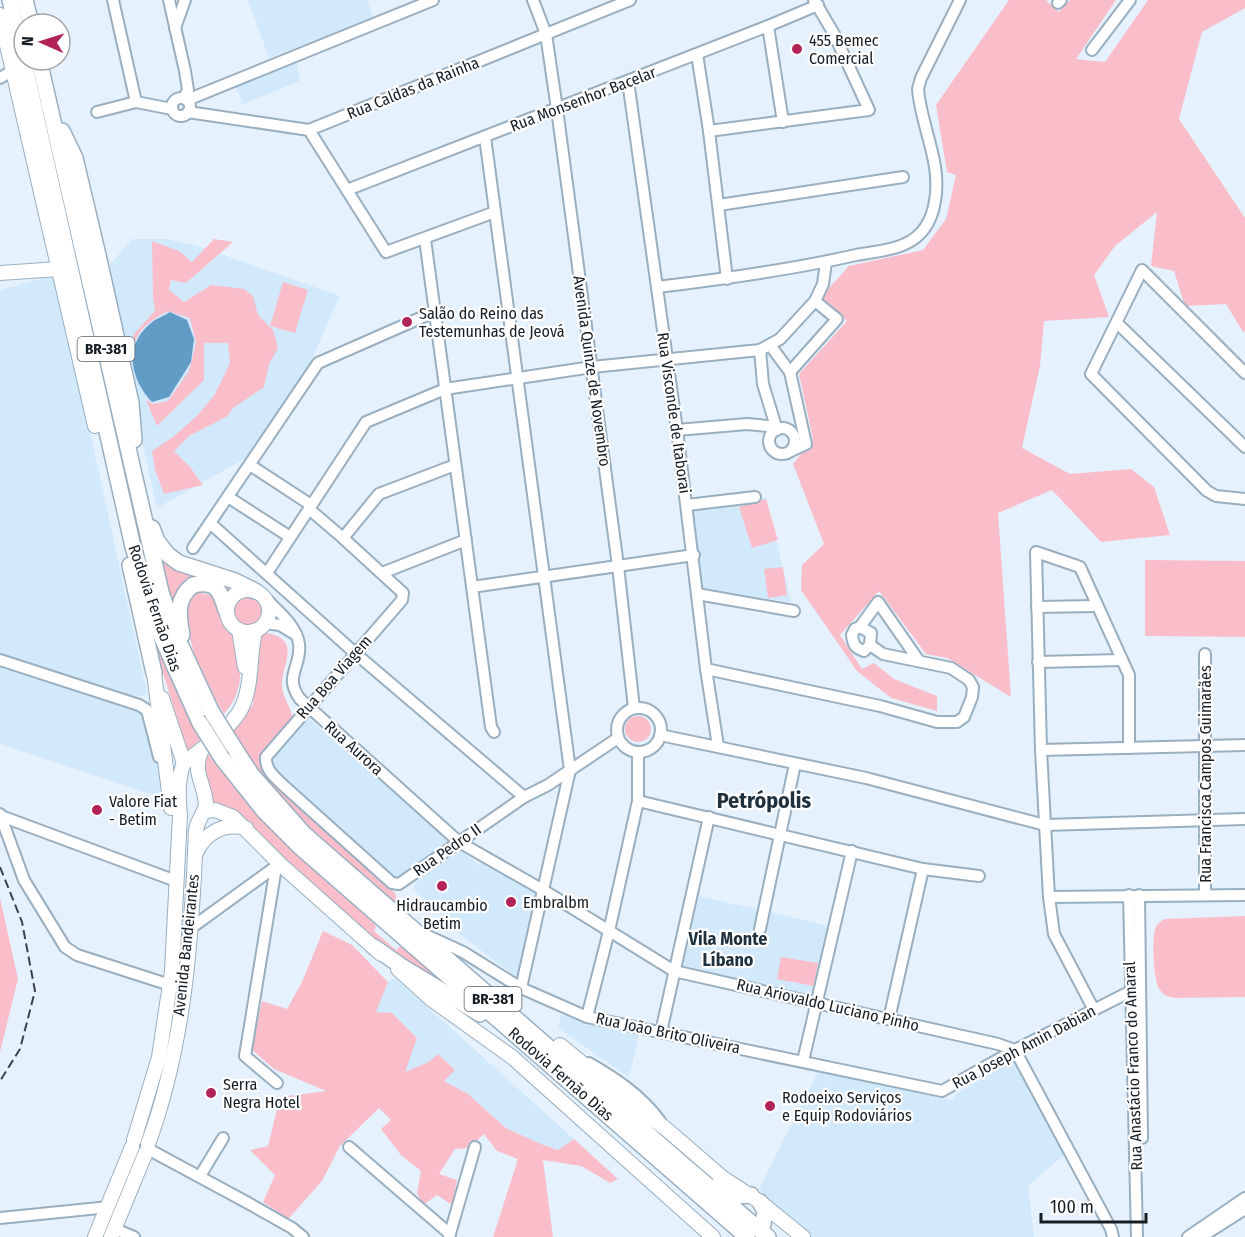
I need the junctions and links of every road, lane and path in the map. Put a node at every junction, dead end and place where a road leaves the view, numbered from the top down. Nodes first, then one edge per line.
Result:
1 (10, 0) edge
2 (114, 0) edge
3 (169, 0) edge
4 (185, 0) edge
5 (433, 0) edge
6 (533, 0) edge
7 (630, 0) edge
8 (960, 0) edge
9 (1131, 0) edge
10 (816, 2) edge
11 (0, 18) edge
12 (768, 26) junction
13 (175, 28) junction
14 (546, 34) junction
15 (1092, 50) dead end
16 (697, 54) junction
17 (42, 72) edge
18 (6, 75) edge
19 (628, 81) junction
20 (185, 99) junction
21 (136, 102) junction
22 (172, 109) junction
23 (557, 109) junction
24 (97, 112) dead end
25 (188, 112) junction
26 (783, 122) junction
27 (309, 130) junction
28 (710, 131) junction
29 (486, 136) junction
30 (903, 177) dead end
31 (347, 190) junction
32 (719, 205) junction
33 (495, 212) junction
34 (425, 239) junction
35 (826, 262) junction
36 (59, 269) junction
37 (0, 273) edge
38 (727, 279) junction
39 (657, 287) junction
40 (815, 301) junction
41 (434, 312) junction
42 (1117, 323) junction
43 (765, 347) junction
44 (667, 359) junction
45 (592, 367) junction
46 (1244, 371) edge
47 (790, 372) junction
48 (518, 379) junction
49 (444, 389) junction
50 (95, 426) joint
51 (677, 430) junction
52 (776, 430) junction
53 (1245, 447) edge
54 (791, 451) junction
55 (250, 465) junction
56 (455, 465) junction
57 (120, 486) junction
58 (137, 488) junction
59 (228, 497) junction
60 (755, 497) dead end
61 (1245, 500) edge
62 (687, 505) junction
63 (310, 507) junction
64 (210, 523) junction
65 (290, 537) junction
66 (343, 538) junction
67 (465, 540) junction
68 (193, 548) dead end
69 (694, 555) junction
70 (618, 566) junction
71 (267, 573) junction
72 (382, 573) junction
73 (545, 577) junction
74 (472, 587) junction
75 (260, 594) junction
76 (697, 594) junction
77 (1097, 606) junction
78 (1037, 608) junction
79 (226, 610) junction
80 (794, 611) dead end
81 (260, 627) junction
82 (860, 627) junction
83 (239, 630) junction
84 (297, 636) junction
85 (870, 645) junction
86 (355, 653) junction
87 (1205, 654) dead end
88 (0, 660) edge
89 (1122, 660) junction
90 (919, 661) junction
91 (1038, 662) junction
92 (188, 664) junction
93 (706, 669) junction
94 (154, 673) junction
95 (247, 686) junction
96 (308, 706) junction
97 (634, 708) junction
98 (494, 732) dead end
99 (660, 735) junction
100 (618, 738) junction
101 (1245, 745) edge
102 (718, 746) junction
103 (1206, 746) junction
104 (1129, 748) junction
105 (202, 749) junction
106 (1041, 750) junction
107 (638, 752) junction
108 (184, 763) junction
109 (265, 763) joint
110 (795, 764) junction
111 (570, 770) junction
112 (170, 793) junction
113 (524, 797) junction
114 (638, 801) junction
115 (0, 815) edge
116 (180, 815) junction
117 (201, 815) junction
118 (709, 817) junction
119 (1245, 819) edge
120 (1205, 820) junction
121 (1046, 825) junction
122 (246, 828) junction
123 (780, 834) junction
124 (459, 842) junction
125 (852, 851) junction
126 (195, 858) junction
127 (278, 865) junction
128 (923, 869) junction
129 (979, 876) dead end
130 (176, 881) junction
131 (193, 890) junction
132 (543, 890) junction
133 (1205, 894) junction
134 (1134, 895) junction
135 (1245, 895) edge
136 (1048, 897) junction
137 (191, 928) junction
138 (412, 928) junction
139 (760, 929) dead end
140 (609, 931) junction
141 (374, 947) junction
142 (674, 971) junction
143 (170, 984) junction
144 (521, 988) junction
145 (1135, 990) junction
146 (816, 1002) junction
147 (1094, 1010) junction
148 (587, 1017) junction
149 (889, 1019) junction
150 (661, 1032) junction
151 (536, 1036) junction
152 (560, 1046) joint
153 (1016, 1050) junction
154 (539, 1055) junction
155 (804, 1061) junction
156 (277, 1083) dead end
157 (942, 1091) joint
158 (223, 1138) dead end
159 (133, 1143) junction
160 (349, 1147) dead end
161 (475, 1147) dead end
162 (148, 1148) junction
163 (687, 1168) junction
164 (200, 1176) junction
165 (749, 1197) junction
166 (1245, 1198) edge
167 (109, 1207) junction
168 (1245, 1209) edge
169 (0, 1218) edge
170 (766, 1231) edge
171 (291, 1232) edge
172 (113, 1233) edge
173 (450, 1235) edge
174 (95, 1237) edge
175 (134, 1237) edge
176 (303, 1237) edge
177 (713, 1237) edge
178 (747, 1237) edge
179 (778, 1237) edge
180 (804, 1237) edge
181 (1113, 1237) edge
182 (1137, 1237) edge
183 (1144, 1237) edge
184 (1188, 1237) edge
185 (1201, 1237) edge

1 - 57 highway, Rodovia Fernão Dias / BR-381
2 - 21 street
3 - 13 street
4 - 13 street
5 - 20 street
6 - 14 street, Avenida Quinze de Novembro
7 - 14 street, Rua Caldas da Rainha
8 - 35 street
9 - 15 street
10 - 12 street, Rua Monsenhor Bacelar
10 - 26 street
11 - 18 main road, BR-381
12 - 16 street, Rua Monsenhor Bacelar
12 - 26 street
13 - 20 street
14 - 23 street, Avenida Quinze de Novembro
14 - 27 street, Rua Caldas da Rainha
16 - 19 street, Rua Monsenhor Bacelar
16 - 28 street
17 - 58 highway, Rodovia Fernão Dias / BR-381
18 - 36 main road, BR-381
19 - 23 street, Rua Monsenhor Bacelar
19 - 39 street, Rua Visconde de Itaborai
20 - 22 street
20 - 25 street
21 - 22 street
21 - 24 street
22 - 25 street
23 - 29 street, Rua Monsenhor Bacelar
23 - 45 street, Avenida Quinze de Novembro
25 - 27 street
26 - 28 street
27 - 31 street
28 - 32 street
29 - 31 street, Rua Monsenhor Bacelar
29 - 33 street
30 - 32 street
31 - 34 street
32 - 38 street
33 - 34 street
33 - 48 street
34 - 41 street
35 - 38 street
35 - 40 street
36 - 37 main road
36 - 50 main road, BR-381
38 - 39 street
39 - 44 street, Rua Visconde de Itaborai
40 - 43 street
40 - 47 street
41 - 49 street
41 - 55 street
42 - 46 street
42 - 53 street
42 - 61 street
43 - 44 street
43 - 47 street
43 - 52 street
44 - 45 street
44 - 51 street, Rua Visconde de Itaborai
45 - 48 street
45 - 70 street, Avenida Quinze de Novembro
47 - 54 street
48 - 49 street
48 - 73 street
49 - 56 street
49 - 63 street
50 - 57 highway, BR-381
51 - 52 street
51 - 62 street, Rua Visconde de Itaborai
52 - 54 street
52 - 54 street
55 - 59 street
55 - 63 street
56 - 66 street
56 - 67 street
57 - 94 highway
57 - 154 highway, Rodovia Fernão Dias / BR-381, bridge
58 - 75 highway
58 - 92 highway, Rodovia Fernão Dias / BR-381
59 - 64 street
59 - 65 street
60 - 62 street
62 - 69 street, Rua Visconde de Itaborai
63 - 65 street
63 - 66 street
64 - 68 street
64 - 71 street
65 - 71 street
66 - 72 street
67 - 72 street
67 - 74 street
69 - 70 street
69 - 76 street, Rua Visconde de Itaborai
70 - 73 street
70 - 97 street, Avenida Quinze de Novembro
71 - 86 street
72 - 86 street, Rua Boa Viagem
73 - 74 street
73 - 111 street
74 - 98 street
75 - 79 main road
75 - 81 main road
75 - 84 street
76 - 80 street
76 - 93 street, Rua Visconde de Itaborai
77 - 78 street
77 - 78 street
77 - 89 street
78 - 91 street
79 - 83 main road
79 - 92 highway, BR-381
81 - 83 main road
81 - 84 street
81 - 95 main road
82 - 85 street
82 - 85 street
82 - 90 street
83 - 95 main road
84 - 96 street, Rua Aurora
85 - 90 street
86 - 96 street, Rua Boa Viagem
86 - 113 street
87 - 103 street, Rua Francisca Campos Guimarães
88 - 112 street
89 - 91 street
89 - 104 street
90 - 93 street
91 - 106 street
92 - 138 highway, Rodovia Fernão Dias / BR-381, bridge
93 - 102 street, Rua Visconde de Itaborai
94 - 108 main road, Rodovia Fernão Dias
94 - 112 main road
95 - 105 main road
96 - 109 street, Rua Boa Viagem
96 - 124 street, Rua Aurora
97 - 99 street
97 - 100 street
99 - 102 street
99 - 107 street
100 - 107 street
100 - 111 street, Rua Pedro II
101 - 103 street
102 - 110 street
103 - 104 street
103 - 120 street, Rua Francisca Campos Guimarães
104 - 106 street
105 - 108 main road
105 - 117 main road, Avenida Bandeirantes
106 - 121 street
107 - 114 street
108 - 116 main road, Avenida Bandeirantes
109 - 124 street, Rua Pedro II
110 - 121 street
110 - 123 street
111 - 113 street, Rua Pedro II
111 - 132 street
112 - 130 main road
113 - 124 street, Rua Pedro II
114 - 118 street
114 - 140 street
115 - 130 street
115 - 143 street
116 - 117 main road, Rodovia Fernão Dias
116 - 130 main road, Avenida Bandeirantes
117 - 122 main road, Rodovia Fernão Dias / BR-381
117 - 126 main road, Avenida Bandeirantes
118 - 123 street
118 - 142 street
119 - 120 street
120 - 121 street
120 - 133 street, Rua Francisca Campos Guimarães
121 - 136 street
122 - 126 main road
122 - 127 main road, Rodovia Fernão Dias / BR-381
123 - 125 street
123 - 139 street
124 - 132 street, Rua Ariovaldo Luciano Pinho
125 - 128 street
125 - 146 street
126 - 131 main road, Avenida Bandeirantes
127 - 137 street
127 - 141 main road, Rodovia Fernão Dias / BR-381
127 - 156 street
128 - 129 street
128 - 149 street
130 - 131 main road
130 - 143 main road, Avenida Bandeirantes
131 - 137 main road, Avenida Bandeirantes
132 - 140 street, Rua Ariovaldo Luciano Pinho
132 - 144 street
133 - 134 street
133 - 135 street
134 - 136 street
134 - 145 street, Rua Anastácio Franco do Amaral
136 - 147 street
137 - 162 main road, Avenida Bandeirantes
138 - 144 street, Rua João Brito Oliveira
138 - 151 highway, Rodovia Fernão Dias / BR-381
140 - 142 street, Rua Ariovaldo Luciano Pinho
140 - 148 street
141 - 154 highway, BR-381
141 - 177 main road, Rodovia Fernão Dias / BR-381
142 - 146 street, Rua Ariovaldo Luciano Pinho
142 - 150 street
143 - 159 main road, Avenida Bandeirantes
144 - 148 street, Rua João Brito Oliveira
145 - 147 street, Rua Joseph Amin Dabian
145 - 182 street, Rua Anastácio Franco do Amaral
145 - 183 street, Rua Anastácio Franco do Amaral
146 - 149 street, Rua Ariovaldo Luciano Pinho
146 - 155 street
147 - 153 street, Rua Joseph Amin Dabian
148 - 150 street, Rua João Brito Oliveira
149 - 153 street, Rua Ariovaldo Luciano Pinho
150 - 155 street, Rua João Brito Oliveira
151 - 152 highway, BR-381
151 - 163 highway, Rodovia Fernão Dias / BR-381
152 - 165 main road, Rodovia Fernão Dias / BR-381
153 - 157 street, Rua Joseph Amin Dabian
153 - 181 street
154 - 178 highway, Rodovia Fernão Dias / BR-381
155 - 157 street, Rua João Brito Oliveira
158 - 164 street
159 - 162 main road
159 - 167 main road, Avenida Bandeirantes
160 - 173 street
161 - 173 street
162 - 164 street
162 - 172 main road, Avenida Bandeirantes
163 - 165 highway
163 - 170 highway, Rodovia Fernão Dias / BR-381
164 - 171 street
165 - 170 highway
165 - 170 highway
165 - 180 main road, Rodovia Fernão Dias / BR-381
166 - 184 street
167 - 169 street
167 - 174 main road, Avenida Bandeirantes
168 - 185 street
170 - 179 highway
171 - 176 street
172 - 175 street

